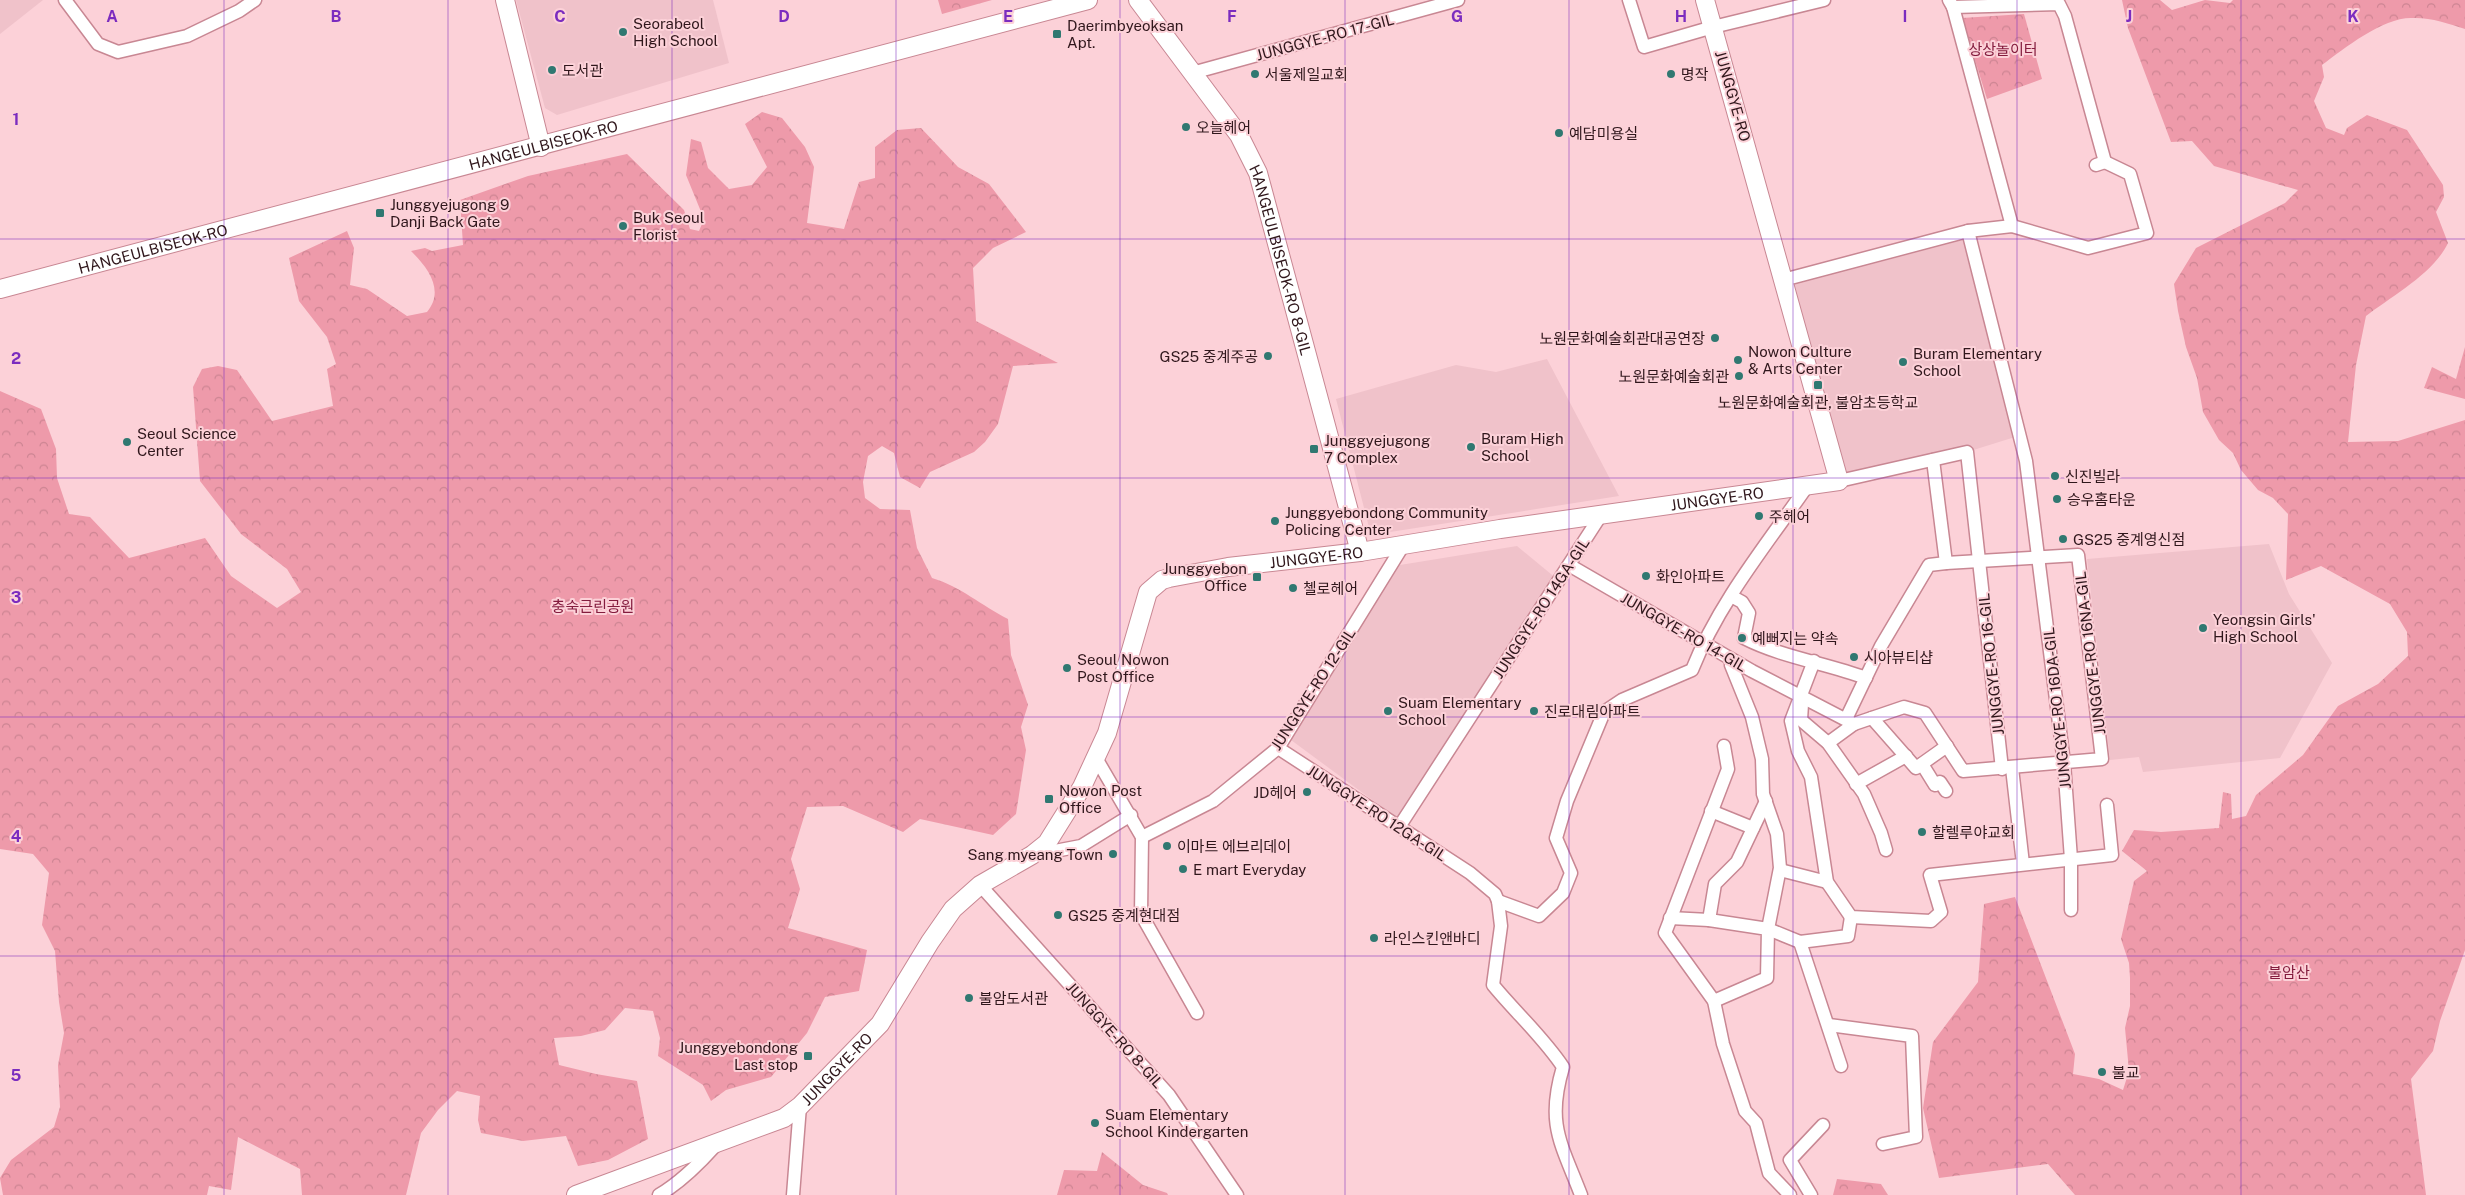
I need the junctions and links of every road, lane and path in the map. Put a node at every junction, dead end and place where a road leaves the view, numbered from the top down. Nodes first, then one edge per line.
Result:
1 (65, 0) edge
2 (255, 0) edge
3 (505, 0) edge
4 (1088, 0) edge
5 (1138, 0) edge
6 (1458, 0) edge
7 (1630, 0) edge
8 (1705, 0) edge
9 (1824, 0) edge
10 (1951, 4) edge
11 (1776, 6) edge
12 (1713, 26) junction
13 (1192, 73) junction
14 (541, 147) junction
15 (2012, 226) junction
16 (1968, 231) junction
17 (1783, 280) junction
18 (0, 289) edge
19 (1933, 460) junction
20 (1839, 482) junction
21 (1808, 484) junction
22 (1601, 515) junction
23 (1404, 544) junction
24 (1360, 552) junction
25 (2039, 557) junction
26 (1980, 560) junction
27 (1946, 563) junction
28 (1569, 565) junction
29 (1731, 596) junction
30 (1703, 642) junction
31 (1732, 659) junction
32 (1814, 661) junction
33 (1866, 678) junction
34 (1802, 696) junction
35 (1872, 718) junction
36 (1850, 722) junction
37 (1828, 744) junction
38 (1724, 746) dead end
39 (1947, 746) junction
40 (1278, 748) junction
41 (1906, 756) junction
42 (1096, 758) junction
43 (2064, 763) junction
44 (1922, 764) junction
45 (2007, 768) junction
46 (1856, 784) junction
47 (1946, 792) dead end
48 (1766, 801) junction
49 (2107, 805) dead end
50 (1711, 811) junction
51 (1131, 815) junction
52 (1399, 827) junction
53 (1753, 828) junction
54 (1142, 836) junction
55 (1886, 850) dead end
56 (1032, 855) junction
57 (2071, 859) junction
58 (2023, 864) junction
59 (1780, 870) junction
60 (1827, 882) junction
61 (980, 885) junction
62 (1498, 901) junction
63 (2071, 910) dead end
64 (1851, 917) junction
65 (1670, 918) junction
66 (1709, 920) junction
67 (1768, 929) junction
68 (1800, 942) junction
69 (1714, 1000) junction
70 (1197, 1013) dead end
71 (1829, 1025) junction
72 (1842, 1066) dead end
73 (800, 1106) junction
74 (1822, 1125) dead end
75 (1883, 1144) dead end
76 (716, 1146) junction
77 (576, 1195) edge
78 (659, 1195) edge
79 (793, 1195) edge
80 (1237, 1195) edge
81 (1581, 1195) edge
82 (1790, 1195) edge
83 (1811, 1195) edge

1 - 2 street
3 - 14 street
4 - 14 street, HANGEULBISEOK-RO
5 - 13 street, HANGEULBISEOK-RO 8-GIL
6 - 13 street, JUNGGYE-RO 17-GIL
7 - 12 street
8 - 12 street, JUNGGYE-RO
9 - 11 street
10 - 15 street
10 - 15 street
11 - 12 street
12 - 17 street, JUNGGYE-RO
13 - 24 street, HANGEULBISEOK-RO 8-GIL
14 - 18 street, HANGEULBISEOK-RO
15 - 16 street
16 - 17 street
16 - 25 street
17 - 20 street, JUNGGYE-RO
19 - 20 street, JUNGGYE-RO 16-GIL
19 - 26 street, JUNGGYE-RO 16-GIL
19 - 27 street
20 - 21 street, JUNGGYE-RO
21 - 22 street, JUNGGYE-RO
21 - 29 street
22 - 23 street, JUNGGYE-RO
22 - 28 street, JUNGGYE-RO 14GA-GIL
23 - 24 street, JUNGGYE-RO
23 - 40 street, JUNGGYE-RO 12-GIL
24 - 42 street, JUNGGYE-RO
25 - 26 street, JUNGGYE-RO 16NA-GIL
25 - 43 street, JUNGGYE-RO 16DA-GIL
25 - 43 street, JUNGGYE-RO 16NA-GIL
26 - 27 street
26 - 45 street, JUNGGYE-RO 16-GIL
27 - 33 street
28 - 30 street, JUNGGYE-RO 14-GIL
28 - 52 street, JUNGGYE-RO 14GA-GIL
29 - 30 street
29 - 32 street
30 - 31 street, JUNGGYE-RO 14-GIL
30 - 62 street
31 - 34 street, JUNGGYE-RO 14-GIL
31 - 48 street
32 - 33 street
32 - 34 street
33 - 36 street
34 - 36 street, JUNGGYE-RO 14-GIL
34 - 37 street
34 - 60 street
35 - 36 street
35 - 39 street
35 - 41 street
36 - 37 street
37 - 46 street
38 - 50 street
39 - 44 street
39 - 45 street
40 - 52 street, JUNGGYE-RO 12GA-GIL
40 - 54 street, JUNGGYE-RO 12-GIL
41 - 44 street
41 - 46 street
42 - 51 street
42 - 56 street, JUNGGYE-RO
43 - 45 street
43 - 57 street, JUNGGYE-RO 16DA-GIL
44 - 47 street
45 - 58 street, JUNGGYE-RO 16-GIL
46 - 55 street
48 - 53 street
48 - 59 street
49 - 57 street
50 - 53 street
50 - 65 street
51 - 54 street
51 - 56 street, JUNGGYE-RO
52 - 62 street, JUNGGYE-RO 12GA-GIL
53 - 66 street
54 - 70 street
56 - 61 street, JUNGGYE-RO
57 - 58 street
57 - 63 street, JUNGGYE-RO 16DA-GIL
58 - 64 street
59 - 60 street
59 - 67 street
60 - 64 street
61 - 73 street, JUNGGYE-RO
61 - 80 street, JUNGGYE-RO 8-GIL
62 - 81 street
64 - 68 street
65 - 66 street
65 - 69 street
66 - 67 street
67 - 68 street
67 - 69 street
68 - 71 street
69 - 82 street
71 - 72 street
71 - 75 street
73 - 76 street, JUNGGYE-RO
73 - 79 street
74 - 83 street
76 - 77 street, JUNGGYE-RO
76 - 78 street

